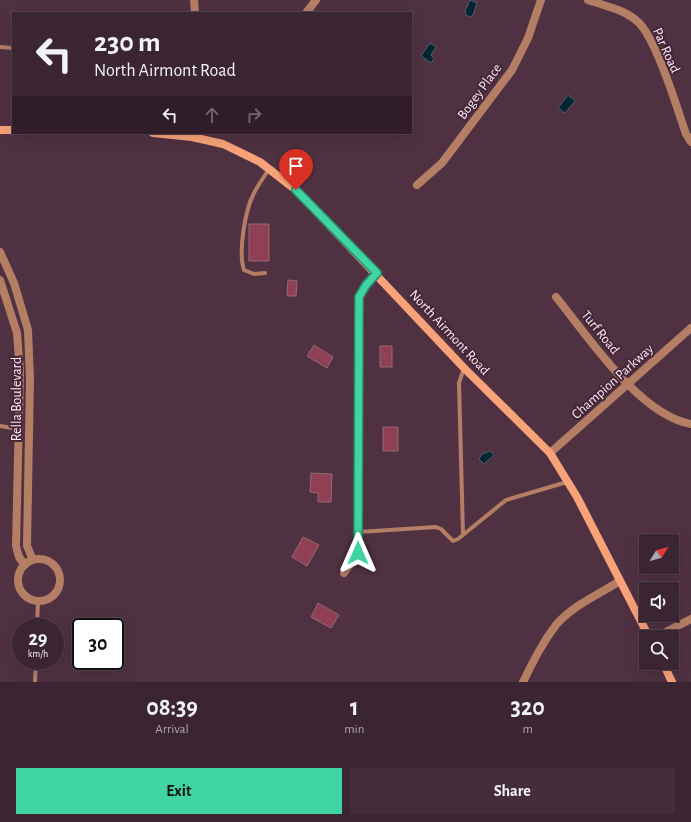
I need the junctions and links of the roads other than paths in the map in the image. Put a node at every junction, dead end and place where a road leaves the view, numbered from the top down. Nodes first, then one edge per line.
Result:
1 (194, 0) edge
2 (316, 0) edge
3 (541, 0) edge
4 (588, 0) edge
5 (195, 12) edge
6 (307, 12) edge
7 (0, 48) edge
8 (12, 48) edge
9 (0, 130) edge
10 (12, 130) edge
11 (173, 134) edge
12 (193, 135) edge
13 (691, 142) edge
14 (270, 169) junction
15 (417, 184) dead end
16 (0, 252) edge
17 (377, 273) junction
18 (265, 274) dead end
19 (0, 280) edge
20 (556, 297) dead end
21 (3, 298) edge
22 (691, 328) edge
23 (28, 330) junction
24 (17, 331) junction
25 (464, 368) junction
26 (626, 384) junction
27 (691, 424) edge
28 (0, 426) edge
29 (19, 429) junction
30 (550, 453) junction
31 (18, 468) junction
32 (28, 468) junction
33 (568, 481) junction
34 (358, 532) junction
35 (463, 535) junction
36 (33, 560) junction
37 (25, 565) junction
38 (344, 573) dead end
39 (620, 581) junction
40 (38, 601) junction
41 (37, 618) edge
42 (691, 619) edge
43 (645, 630) edge
44 (670, 630) edge
45 (36, 670) edge
46 (666, 670) edge
47 (35, 682) edge
48 (523, 682) edge
49 (672, 682) edge

1 - 5 street
2 - 6 street
3 - 15 street, Bogey Place
4 - 13 street, Par Road
7 - 8 lane
9 - 10 street
11 - 12 street, North Airmont Road
12 - 14 street, North Airmont Road
14 - 17 street, North Airmont Road
14 - 18 lane
16 - 23 street, Rella Boulevard
17 - 25 street, North Airmont Road
17 - 34 street
19 - 21 street, Rella Boulevard
20 - 26 street, Turf Road
21 - 24 street, Rella Boulevard
22 - 26 street, Champion Parkway
23 - 24 street
23 - 32 street, Rella Boulevard
24 - 29 street, Rella Boulevard
25 - 30 street, North Airmont Road
25 - 35 lane
26 - 27 street, Turf Road
26 - 30 street, Champion Parkway
28 - 29 lane
29 - 31 street, Rella Boulevard
30 - 33 street, North Airmont Road
31 - 32 street
31 - 37 street, Rella Boulevard
32 - 36 street, Rella Boulevard
33 - 35 lane
33 - 39 street, North Airmont Road
34 - 35 lane
34 - 38 street
36 - 37 street
36 - 40 street
37 - 40 street
39 - 43 street, North Airmont Road
39 - 48 street
40 - 41 lane
42 - 44 street
45 - 47 lane
46 - 49 street

